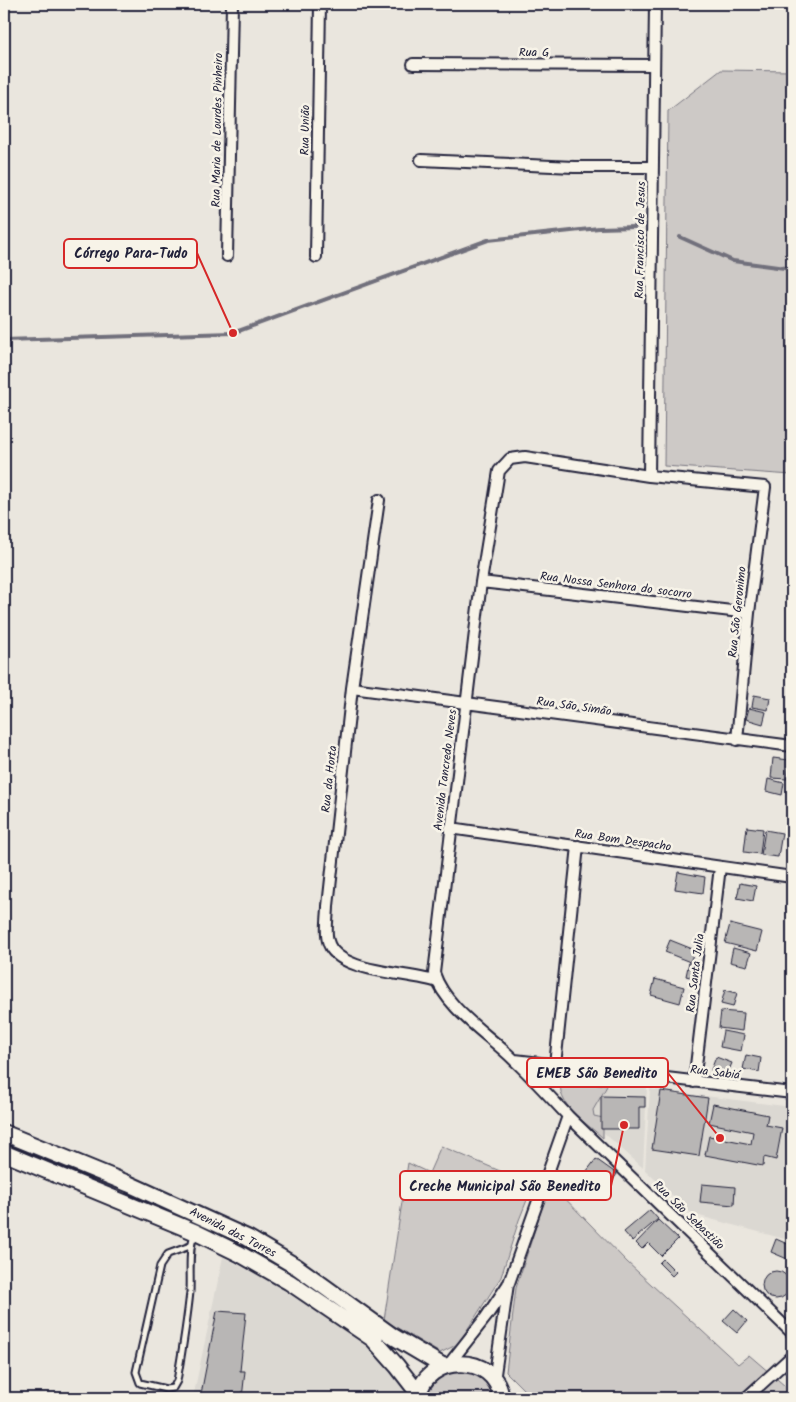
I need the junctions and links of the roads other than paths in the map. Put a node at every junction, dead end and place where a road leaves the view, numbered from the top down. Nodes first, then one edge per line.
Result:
1 (232, 4) edge
2 (320, 4) edge
3 (655, 4) edge
4 (413, 64) dead end
5 (654, 65) junction
6 (421, 160) dead end
7 (654, 167) junction
8 (227, 256) dead end
9 (316, 257) dead end
10 (649, 476) junction
11 (765, 487) joint
12 (379, 500) dead end
13 (481, 582) junction
14 (749, 613) junction
15 (352, 688) junction
16 (466, 704) junction
17 (737, 740) junction
18 (792, 746) edge
19 (450, 828) junction
20 (578, 846) junction
21 (720, 867) junction
22 (792, 877) edge
23 (437, 982) junction
24 (515, 1060) junction
25 (555, 1065) junction
26 (694, 1082) junction
27 (792, 1093) edge
28 (568, 1116) junction
29 (4, 1133) edge
30 (4, 1153) edge
31 (193, 1239) junction
32 (509, 1283) junction
33 (792, 1333) edge
34 (792, 1356) edge
35 (446, 1365) junction
36 (494, 1381) junction
37 (418, 1396) edge
38 (501, 1398) edge
39 (746, 1398) edge

1 - 8 street, Rua Maria de Lourdes Pinheiro
2 - 9 street, Rua União
3 - 5 street, Rua Francisco de Jesus
4 - 5 street, Rua G
5 - 7 street, Rua Francisco de Jesus
6 - 7 street
7 - 10 street, Rua Francisco de Jesus
10 - 11 street, Avenida Tancredo Neves
10 - 13 street, Avenida Tancredo Neves
11 - 14 street, Rua São Geronimo
12 - 15 street, Rua da Horta
13 - 14 street, Rua Nossa Senhora do socorro
13 - 16 street, Avenida Tancredo Neves
14 - 17 street, Rua São Geronimo
15 - 16 street, Rua São Simão
15 - 23 street, Rua da Horta
16 - 17 street, Rua São Simão
16 - 19 street, Avenida Tancredo Neves
17 - 18 street, Rua São Simão
19 - 20 street, Rua Bom Despacho
19 - 23 street, Avenida Tancredo Neves
20 - 21 street, Rua Bom Despacho
20 - 25 street
21 - 22 street, Rua Bom Despacho
21 - 26 street, Rua Santa Julia
23 - 24 street
24 - 25 street, Rua Sabiá
24 - 28 street
25 - 26 street, Rua Sabiá
26 - 27 street, Rua Sabiá
28 - 32 street
28 - 33 street, Rua São Sebastião
29 - 35 main road, Avenida das Torres
30 - 31 main road, Avenida das Torres
31 - 31 lane
31 - 37 main road, Avenida das Torres
32 - 35 street
32 - 36 street
34 - 39 street
35 - 36 main road, Avenida das Torres
35 - 37 main road, Avenida das Torres
36 - 38 main road, Avenida das Torres

